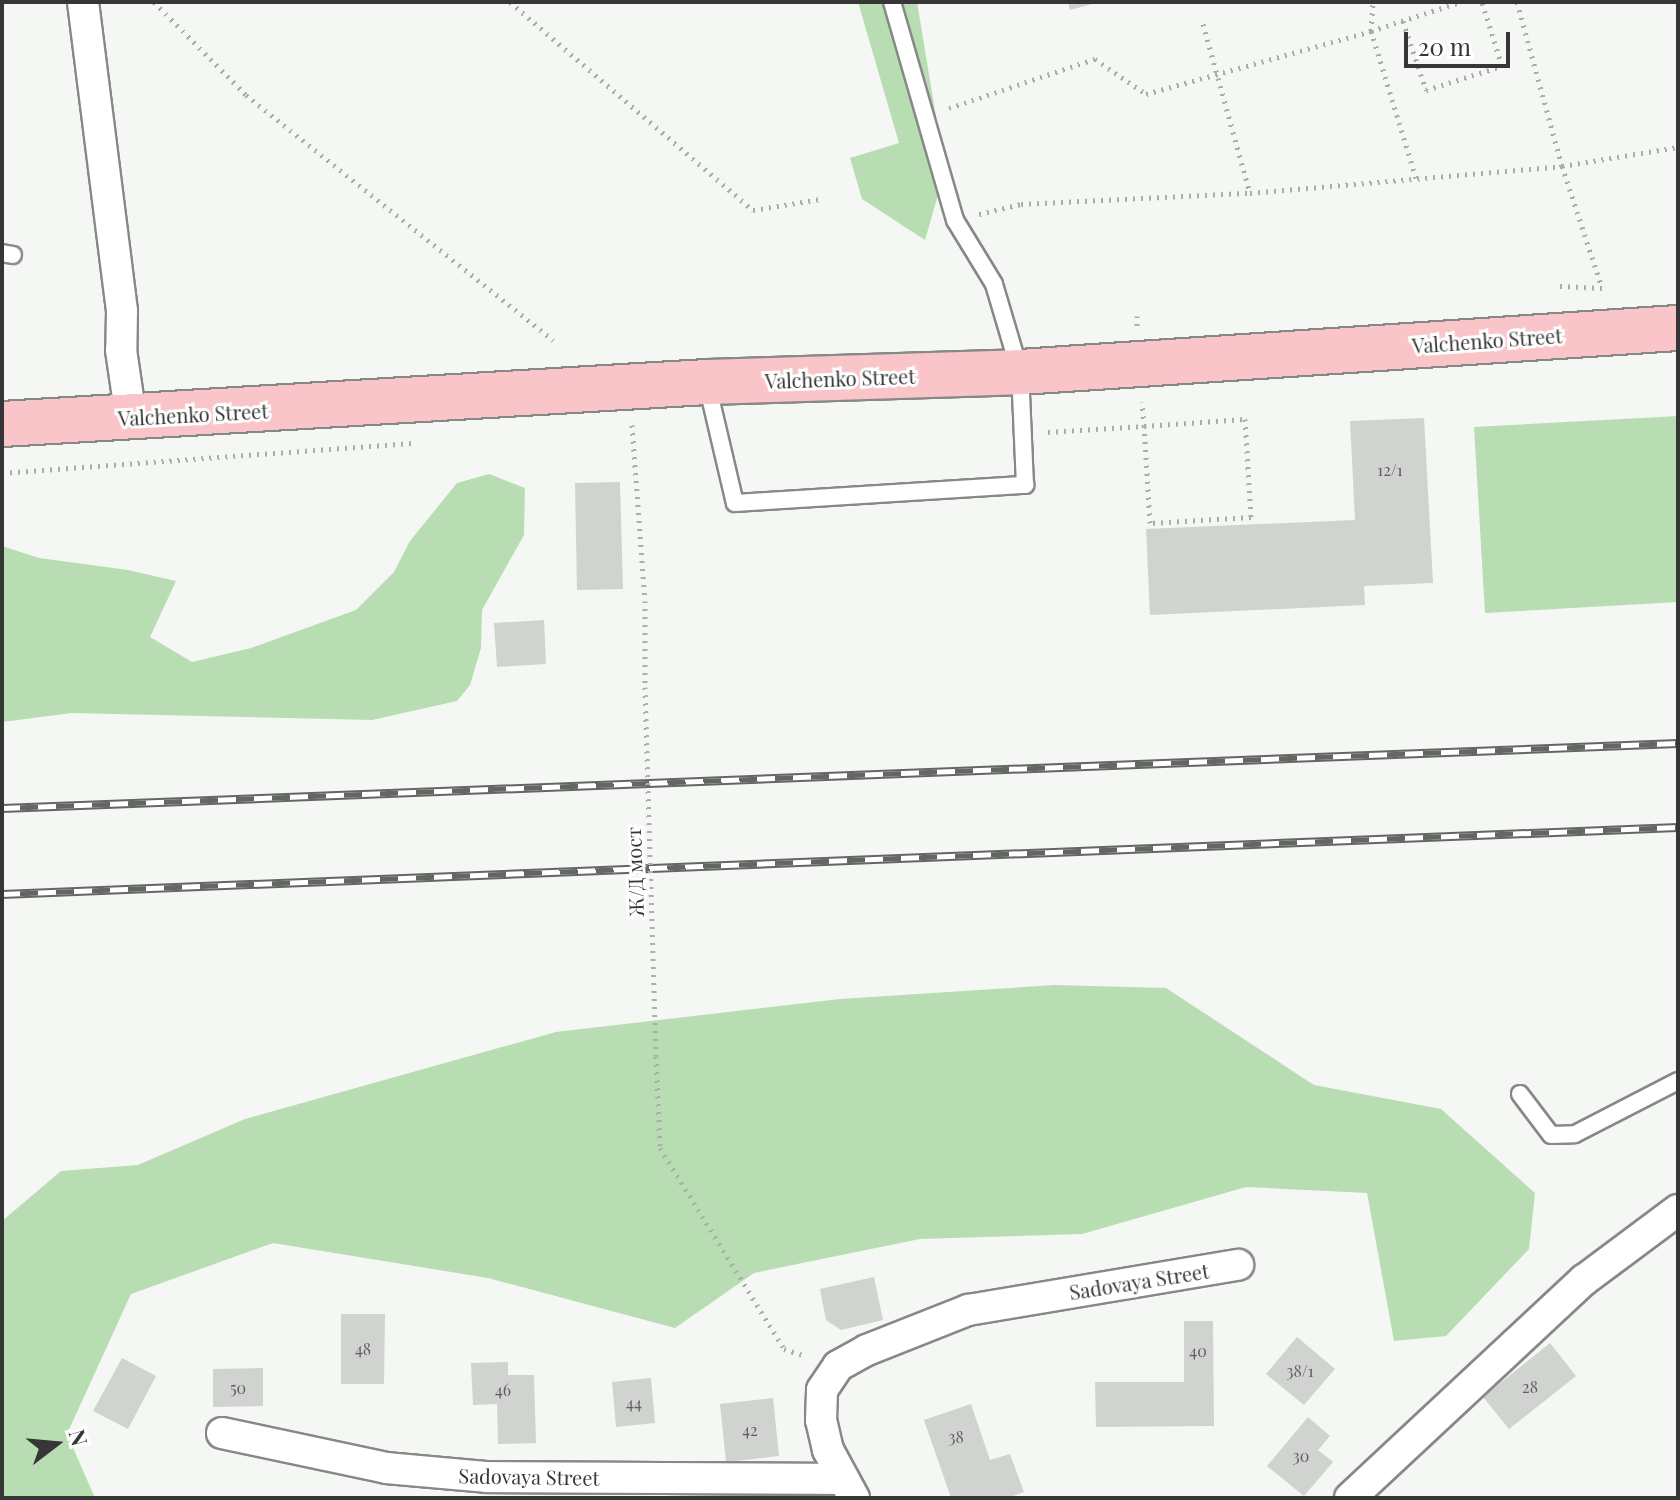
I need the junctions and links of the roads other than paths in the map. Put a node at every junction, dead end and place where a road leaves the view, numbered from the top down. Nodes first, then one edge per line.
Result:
1 (83, 2) edge
2 (892, 2) edge
3 (1678, 328) edge
4 (1020, 372) junction
5 (706, 382) junction
6 (131, 418) junction
7 (2, 424) edge
8 (1678, 1081) edge
9 (1520, 1094) dead end
10 (1678, 1210) edge
11 (1238, 1265) dead end
12 (222, 1433) dead end
13 (847, 1488) edge
14 (1350, 1498) edge

1 - 6 street
2 - 4 lane
3 - 4 main road, Valchenko Street
4 - 5 main road, Valchenko Street
4 - 5 lane
5 - 6 main road, Valchenko Street
6 - 7 main road, Valchenko Street
8 - 9 lane
10 - 14 street
11 - 13 street, Sadovaya Street
12 - 13 street, Sadovaya Street

